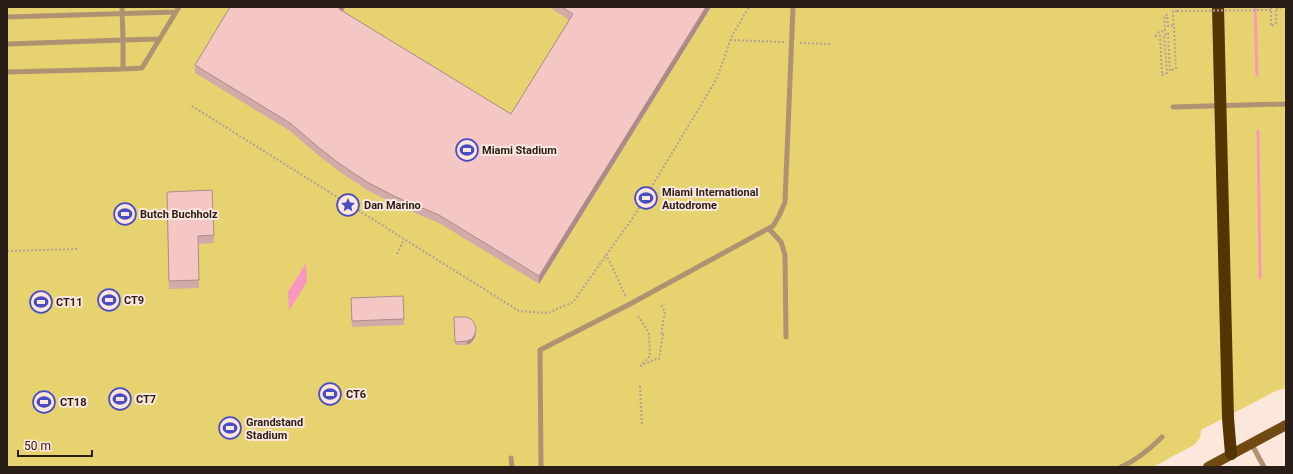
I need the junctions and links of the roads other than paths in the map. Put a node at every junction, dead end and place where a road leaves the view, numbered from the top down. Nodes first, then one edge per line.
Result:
1 (122, 7) edge
2 (793, 7) edge
3 (1218, 7) edge
4 (177, 9) edge
5 (122, 13) junction
6 (7, 17) edge
7 (159, 39) junction
8 (123, 40) junction
9 (7, 44) edge
10 (123, 69) junction
11 (7, 72) edge
12 (1286, 104) edge
13 (1221, 106) junction
14 (1173, 107) dead end
15 (769, 229) junction
16 (786, 337) dead end
17 (1286, 425) edge
18 (1162, 437) dead end
19 (1251, 443) junction
20 (1231, 454) junction
21 (511, 458) dead end
22 (512, 467) edge
23 (541, 467) edge
24 (1121, 467) edge
25 (1208, 467) edge
26 (1264, 467) edge

1 - 5 lane
2 - 15 lane
3 - 13 highway
4 - 5 lane
4 - 7 lane
5 - 6 lane
5 - 8 lane
7 - 8 lane
7 - 10 lane
8 - 9 lane
8 - 10 lane
10 - 11 lane
12 - 13 lane
13 - 14 lane
13 - 20 highway
15 - 16 lane
15 - 23 lane
17 - 19 main road
18 - 24 lane
19 - 20 main road
19 - 26 lane
20 - 25 main road
21 - 22 lane

